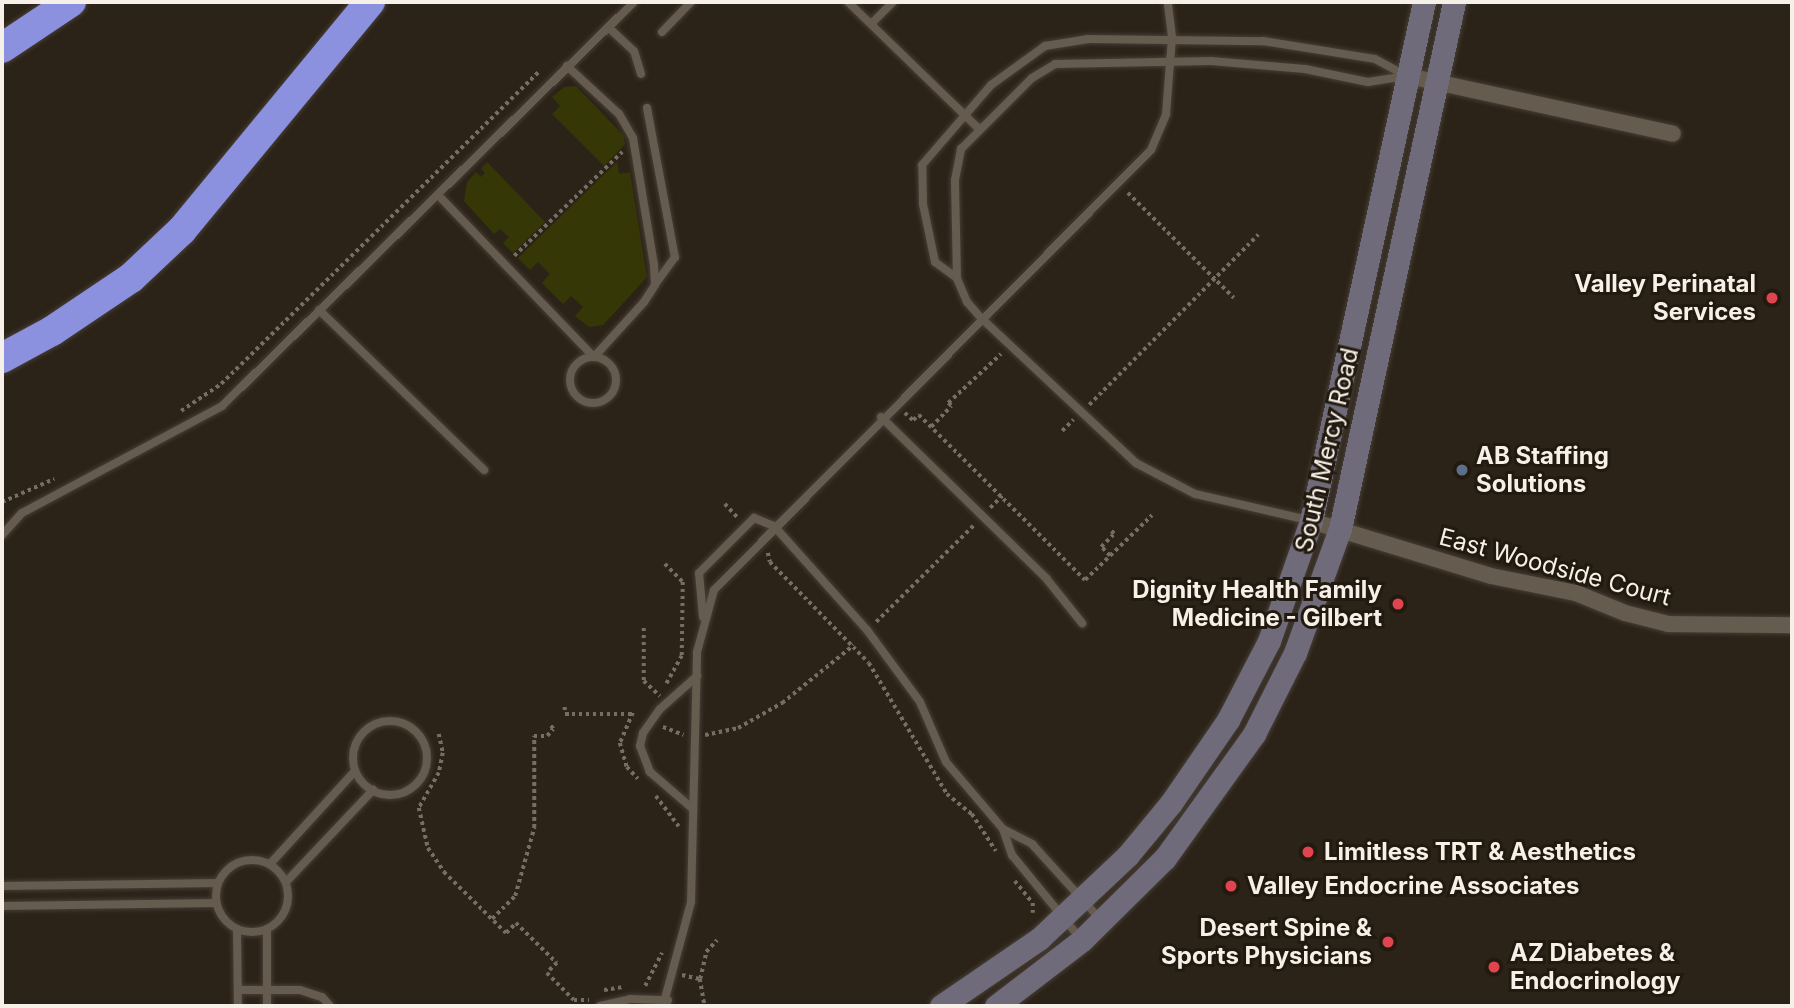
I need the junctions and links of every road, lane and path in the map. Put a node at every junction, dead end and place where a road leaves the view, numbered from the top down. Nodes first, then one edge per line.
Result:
1 (71, 2) edge
2 (370, 2) edge
3 (634, 2) edge
4 (691, 2) edge
5 (848, 2) edge
6 (894, 2) edge
7 (1168, 2) edge
8 (1424, 2) edge
9 (1454, 2) edge
10 (872, 23) junction
11 (608, 27) junction
12 (662, 32) dead end
13 (1172, 37) junction
14 (2, 48) edge
15 (1171, 60) junction
16 (567, 66) junction
17 (538, 72) dead end
18 (641, 74) dead end
19 (1408, 76) junction
20 (1436, 82) junction
21 (648, 108) dead end
22 (964, 113) junction
23 (979, 129) junction
24 (1673, 134) dead end
25 (634, 141) junction
26 (1128, 193) dead end
27 (439, 196) junction
28 (1258, 234) dead end
29 (505, 265) junction
30 (957, 278) junction
31 (1214, 278) junction
32 (655, 285) junction
33 (1234, 298) dead end
34 (319, 310) junction
35 (981, 318) junction
36 (1010, 345) junction
37 (594, 357) junction
38 (2, 358) edge
39 (896, 403) junction
40 (179, 412) dead end
41 (1081, 413) junction
42 (881, 417) junction
43 (931, 427) junction
44 (1062, 431) dead end
45 (484, 470) dead end
46 (65, 474) dead end
47 (1002, 496) junction
48 (2, 502) edge
49 (725, 504) dead end
50 (1152, 515) dead end
51 (982, 516) junction
52 (1311, 521) junction
53 (774, 526) junction
54 (745, 527) junction
55 (1340, 530) junction
56 (1111, 531) dead end
57 (2, 535) edge
58 (758, 542) junction
59 (1110, 556) junction
60 (665, 564) dead end
61 (703, 617) junction
62 (1082, 623) dead end
63 (1792, 625) edge
64 (644, 628) dead end
65 (867, 631) junction
66 (854, 645) junction
67 (697, 676) junction
68 (657, 693) junction
69 (649, 701) dead end
70 (565, 707) dead end
71 (550, 725) dead end
72 (663, 727) dead end
73 (439, 734) dead end
74 (695, 735) junction
75 (355, 771) junction
76 (373, 790) junction
77 (693, 809) junction
78 (1003, 829) junction
79 (681, 832) dead end
80 (999, 856) dead end
81 (270, 864) junction
82 (1013, 878) dead end
83 (286, 882) junction
84 (218, 883) junction
85 (2, 886) edge
86 (1083, 901) junction
87 (216, 903) junction
88 (2, 906) edge
89 (1033, 914) dead end
90 (1063, 918) junction
91 (492, 919) junction
92 (1102, 921) junction
93 (237, 929) junction
94 (267, 929) junction
95 (717, 940) dead end
96 (1082, 940) junction
97 (664, 947) dead end
98 (657, 967) junction
99 (674, 973) junction
100 (700, 979) junction
101 (630, 987) dead end
102 (637, 987) dead end
103 (238, 990) junction
104 (267, 991) junction
105 (667, 1004) edge
106 (238, 1006) edge
107 (267, 1006) edge
108 (330, 1006) edge
109 (600, 1006) edge
110 (705, 1006) edge
111 (941, 1006) edge
112 (996, 1006) edge

1 - 14 highway
2 - 38 highway
3 - 11 lane
4 - 12 lane
5 - 10 lane
6 - 10 lane
7 - 13 lane
8 - 19 main road, South Mercy Road
9 - 20 main road, South Mercy Road
10 - 22 lane
11 - 16 lane
11 - 18 lane
13 - 15 lane
13 - 19 lane
13 - 22 lane
15 - 19 lane
15 - 23 lane
15 - 35 lane
16 - 25 lane
16 - 27 lane
17 - 40 path
19 - 20 street
19 - 52 main road, South Mercy Road
20 - 24 street
20 - 55 main road, South Mercy Road
21 - 32 lane
22 - 23 lane
22 - 30 lane
23 - 30 lane
25 - 29 path
25 - 32 lane
26 - 31 path
27 - 29 lane
27 - 34 lane
28 - 31 path
29 - 37 lane
30 - 35 lane
31 - 33 path
31 - 41 path
32 - 37 lane
34 - 45 lane
34 - 57 lane
35 - 36 lane
35 - 39 lane
36 - 41 lane
36 - 43 path
37 - 37 lane
39 - 42 lane
39 - 43 path
41 - 44 path
41 - 52 lane
42 - 51 lane
42 - 53 lane
43 - 47 path
46 - 48 path
47 - 51 path
47 - 59 path
49 - 54 path
50 - 59 path
51 - 62 lane
51 - 65 path
52 - 55 street, East Woodside Court
52 - 86 main road, South Mercy Road
53 - 54 lane
53 - 58 lane
53 - 65 lane
54 - 61 lane
55 - 63 street, East Woodside Court
55 - 92 main road, South Mercy Road
56 - 59 path
58 - 61 lane
58 - 66 path
60 - 68 path
61 - 67 lane
64 - 68 path
65 - 78 lane
66 - 74 path
66 - 80 path
67 - 74 lane
67 - 77 lane
68 - 69 path
70 - 79 path
71 - 91 path
72 - 74 path
73 - 91 path
74 - 77 lane
75 - 76 lane
75 - 76 lane
75 - 81 lane
76 - 83 lane
77 - 99 lane
78 - 86 lane
78 - 90 lane
81 - 83 lane
81 - 84 lane
82 - 89 path
83 - 94 lane
84 - 85 lane
84 - 87 lane
86 - 90 main road, South Mercy Road
86 - 92 lane
87 - 88 lane
87 - 93 lane
90 - 96 lane
90 - 111 main road
91 - 101 path
92 - 96 main road, South Mercy Road
93 - 94 lane
93 - 103 lane
94 - 104 lane
95 - 100 path
96 - 112 main road, South Mercy Road
97 - 98 path
98 - 99 path
98 - 102 path
99 - 100 path
99 - 105 lane
100 - 110 path
103 - 104 lane
103 - 106 lane
104 - 107 lane
104 - 108 lane
105 - 109 lane

